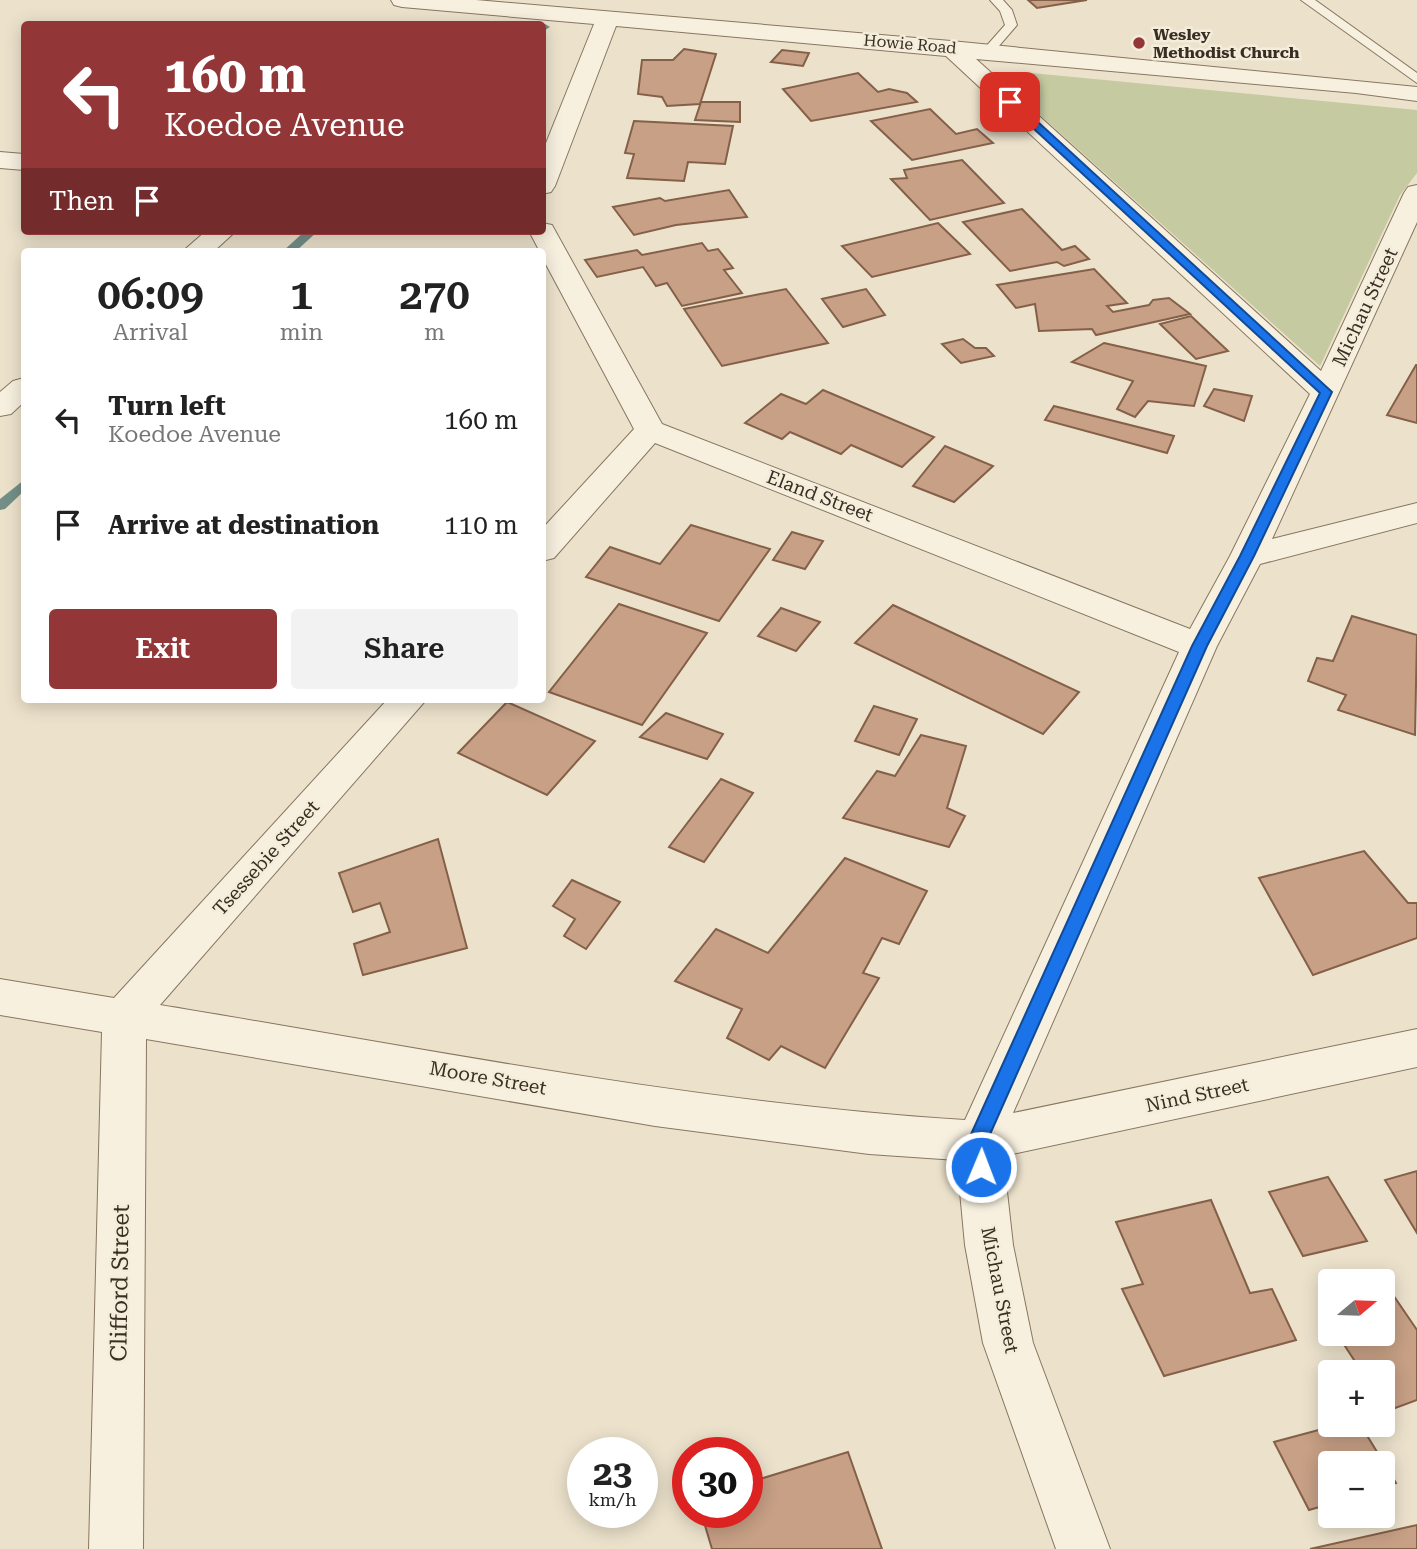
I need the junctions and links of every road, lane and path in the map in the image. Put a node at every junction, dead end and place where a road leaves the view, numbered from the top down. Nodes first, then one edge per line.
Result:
1 (402, 0) edge
2 (996, 0) edge
3 (1307, 0) edge
4 (532, 5) edge
5 (608, 18) junction
6 (951, 48) junction
7 (988, 51) junction
8 (1417, 79) edge
9 (1417, 94) edge
10 (0, 160) edge
11 (21, 162) edge
12 (546, 176) edge
13 (1417, 193) edge
14 (218, 235) edge
15 (544, 235) edge
16 (201, 248) edge
17 (21, 390) edge
18 (1326, 392) junction
19 (0, 407) edge
20 (650, 429) junction
21 (1417, 513) edge
22 (546, 546) edge
23 (1247, 556) junction
24 (1199, 646) junction
25 (405, 703) edge
26 (0, 997) edge
27 (124, 1016) junction
28 (1417, 1048) edge
29 (978, 1141) junction
30 (116, 1549) edge
31 (1083, 1549) edge

1 - 4 street, Howie Road
2 - 7 lane
3 - 8 lane
4 - 5 street, Howie Road
5 - 6 street, Howie Road
5 - 12 street
6 - 7 street, Howie Road
6 - 18 street
7 - 9 street, Howie Road
10 - 11 street
13 - 18 street, Michau Street
14 - 16 street
15 - 20 street
17 - 19 street
18 - 23 street, Michau Street
20 - 22 street
20 - 24 street, Eland Street
21 - 23 street
23 - 24 street, Michau Street
24 - 29 street, Michau Street
25 - 27 street, Tsessebie Street
26 - 27 street, Moore Street
27 - 29 street, Moore Street
27 - 30 street, Clifford Street
28 - 29 street, Nind Street
29 - 31 street, Michau Street

